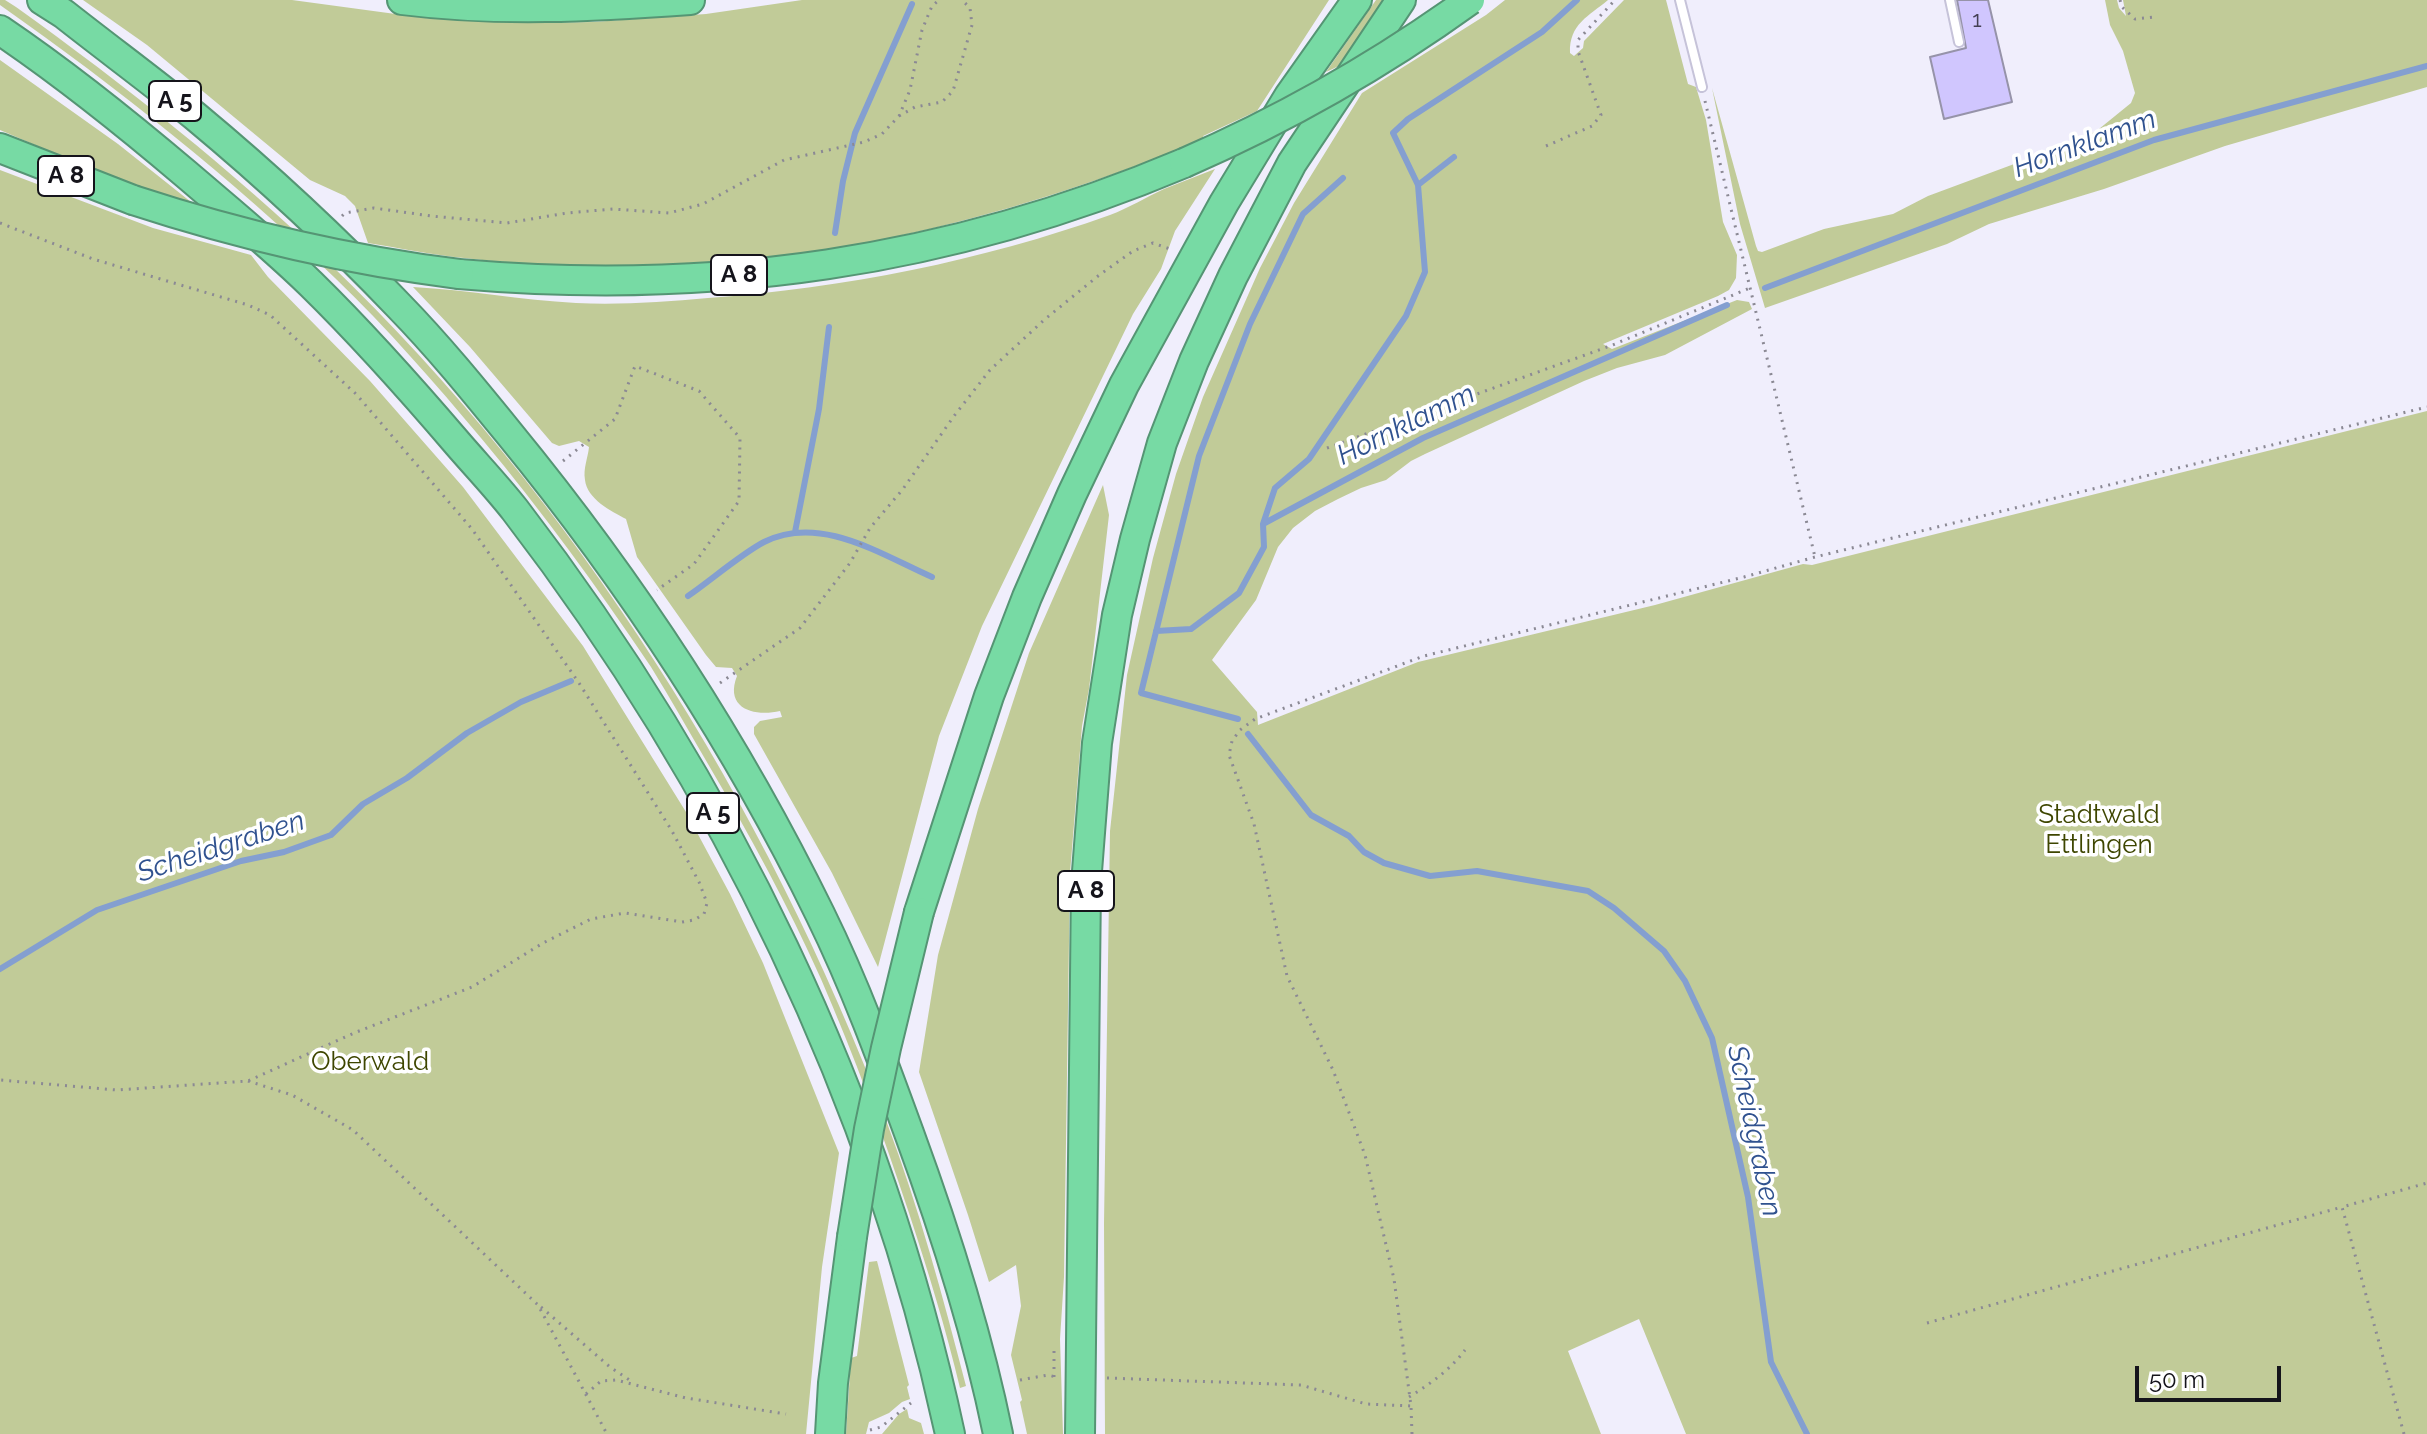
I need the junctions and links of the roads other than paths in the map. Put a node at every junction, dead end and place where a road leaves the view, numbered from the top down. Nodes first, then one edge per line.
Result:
1 (42, 0) edge
2 (402, 0) edge
3 (690, 0) edge
4 (1357, 0) edge
5 (1401, 0) edge
6 (1470, 0) edge
7 (1680, 0) edge
8 (1950, 0) edge
9 (0, 30) edge
10 (1959, 42) dead end
11 (1702, 87) road end
12 (0, 148) edge
13 (830, 1434) edge
14 (950, 1434) edge
15 (998, 1434) edge
16 (1080, 1434) edge

1 - 15 highway, A 5
2 - 3 highway
4 - 13 highway, bridge
5 - 16 highway, A 8
6 - 12 highway, A 8, bridge
7 - 11 lane
8 - 10 lane
9 - 14 highway, A 5

